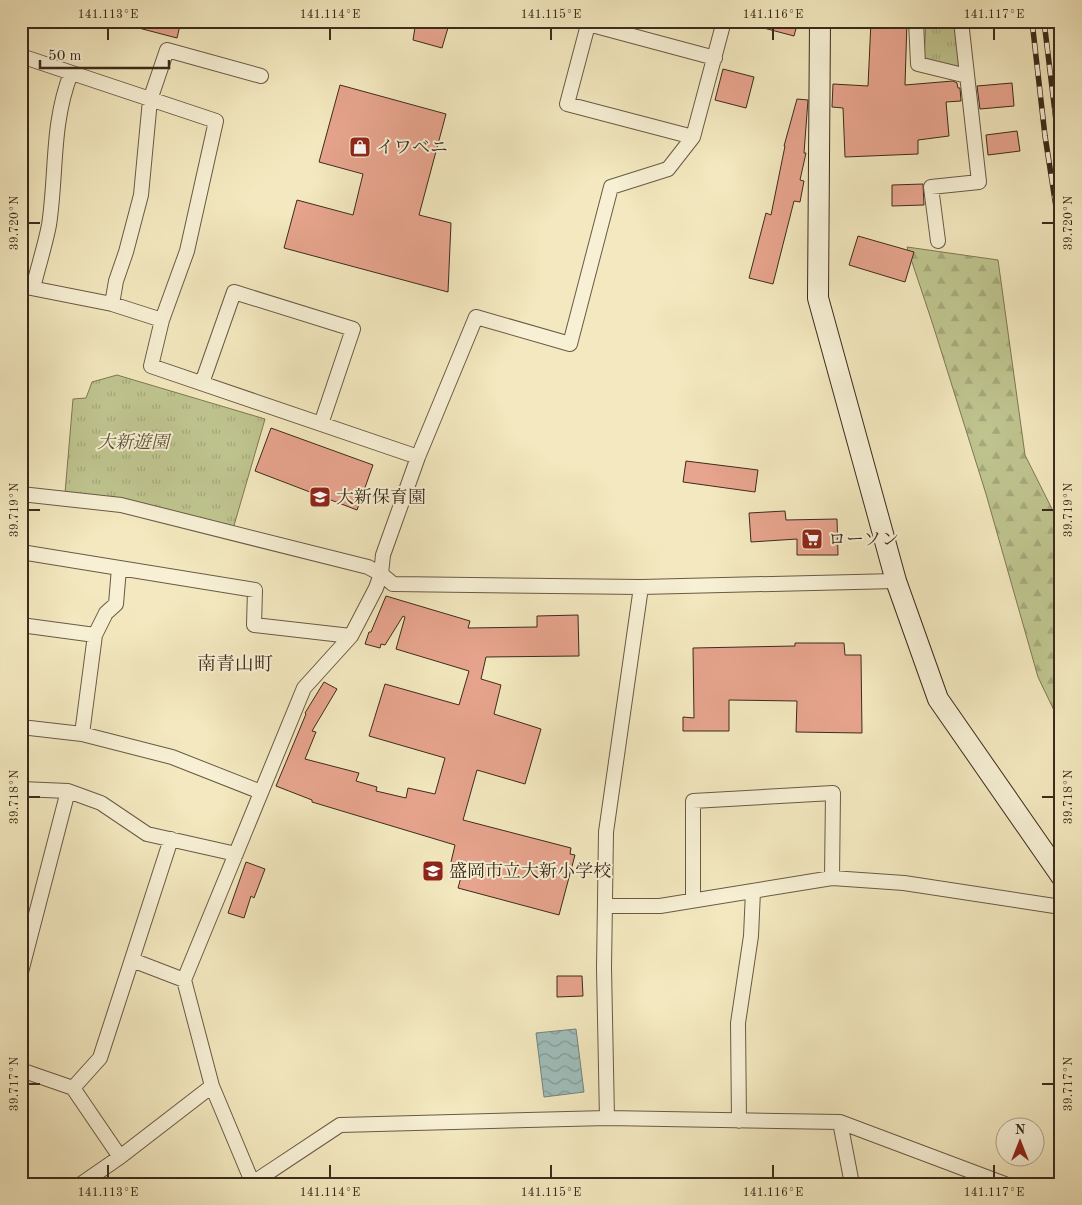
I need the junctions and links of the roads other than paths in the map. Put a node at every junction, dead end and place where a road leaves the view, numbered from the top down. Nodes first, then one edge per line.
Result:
1 (724, 21) edge
2 (820, 21) edge
3 (916, 21) edge
4 (961, 21) edge
5 (588, 23) edge
6 (21, 56) edge
7 (715, 58) junction
8 (71, 73) junction
9 (261, 76) dead end
10 (967, 76) junction
11 (150, 100) junction
12 (693, 137) junction
13 (938, 241) dead end
14 (27, 287) edge
15 (112, 304) junction
16 (162, 320) junction
17 (202, 383) junction
18 (320, 424) junction
19 (418, 457) junction
20 (21, 494) edge
21 (21, 552) edge
22 (119, 568) junction
23 (380, 574) junction
24 (896, 581) junction
25 (641, 587) junction
26 (21, 625) edge
27 (95, 635) junction
28 (351, 636) junction
29 (21, 728) edge
30 (82, 734) junction
31 (21, 789) edge
32 (68, 791) junction
33 (261, 792) junction
34 (171, 839) junction
35 (236, 854) junction
36 (1061, 876) edge
37 (832, 878) junction
38 (753, 891) junction
39 (693, 900) junction
40 (605, 906) junction
41 (1061, 906) edge
42 (132, 960) junction
43 (21, 972) edge
44 (184, 980) junction
45 (21, 1070) edge
46 (212, 1086) junction
47 (72, 1088) junction
48 (607, 1118) junction
49 (739, 1120) junction
50 (840, 1122) junction
51 (120, 1157) junction
52 (252, 1183) edge
53 (81, 1184) edge
54 (852, 1184) edge
55 (1004, 1184) edge

1 - 7 street
2 - 24 street
3 - 10 street
4 - 10 street
5 - 7 street
5 - 12 street
6 - 8 street
7 - 12 street
8 - 11 street
8 - 14 street
9 - 11 street
10 - 13 street
11 - 15 street
11 - 16 street
12 - 19 street
14 - 15 street
15 - 16 street
16 - 17 street
17 - 18 street
17 - 18 street
18 - 19 street
19 - 23 street
20 - 23 street
21 - 22 street
22 - 27 street
22 - 28 street
23 - 25 street
23 - 28 street
24 - 25 street
24 - 36 street
25 - 40 street
26 - 27 street
27 - 30 street
28 - 33 street
29 - 30 street
30 - 33 street
31 - 32 street
32 - 34 street
32 - 43 street
33 - 35 street
34 - 35 street
34 - 42 street
35 - 44 street
37 - 38 street
37 - 39 street
37 - 41 street
38 - 39 street
38 - 49 street
39 - 40 street
40 - 48 street
42 - 44 street
42 - 47 street
44 - 46 street
45 - 47 street
46 - 51 street
46 - 52 street
47 - 51 street
48 - 49 street
48 - 52 street
49 - 50 street
50 - 54 street
50 - 55 street
51 - 53 street

